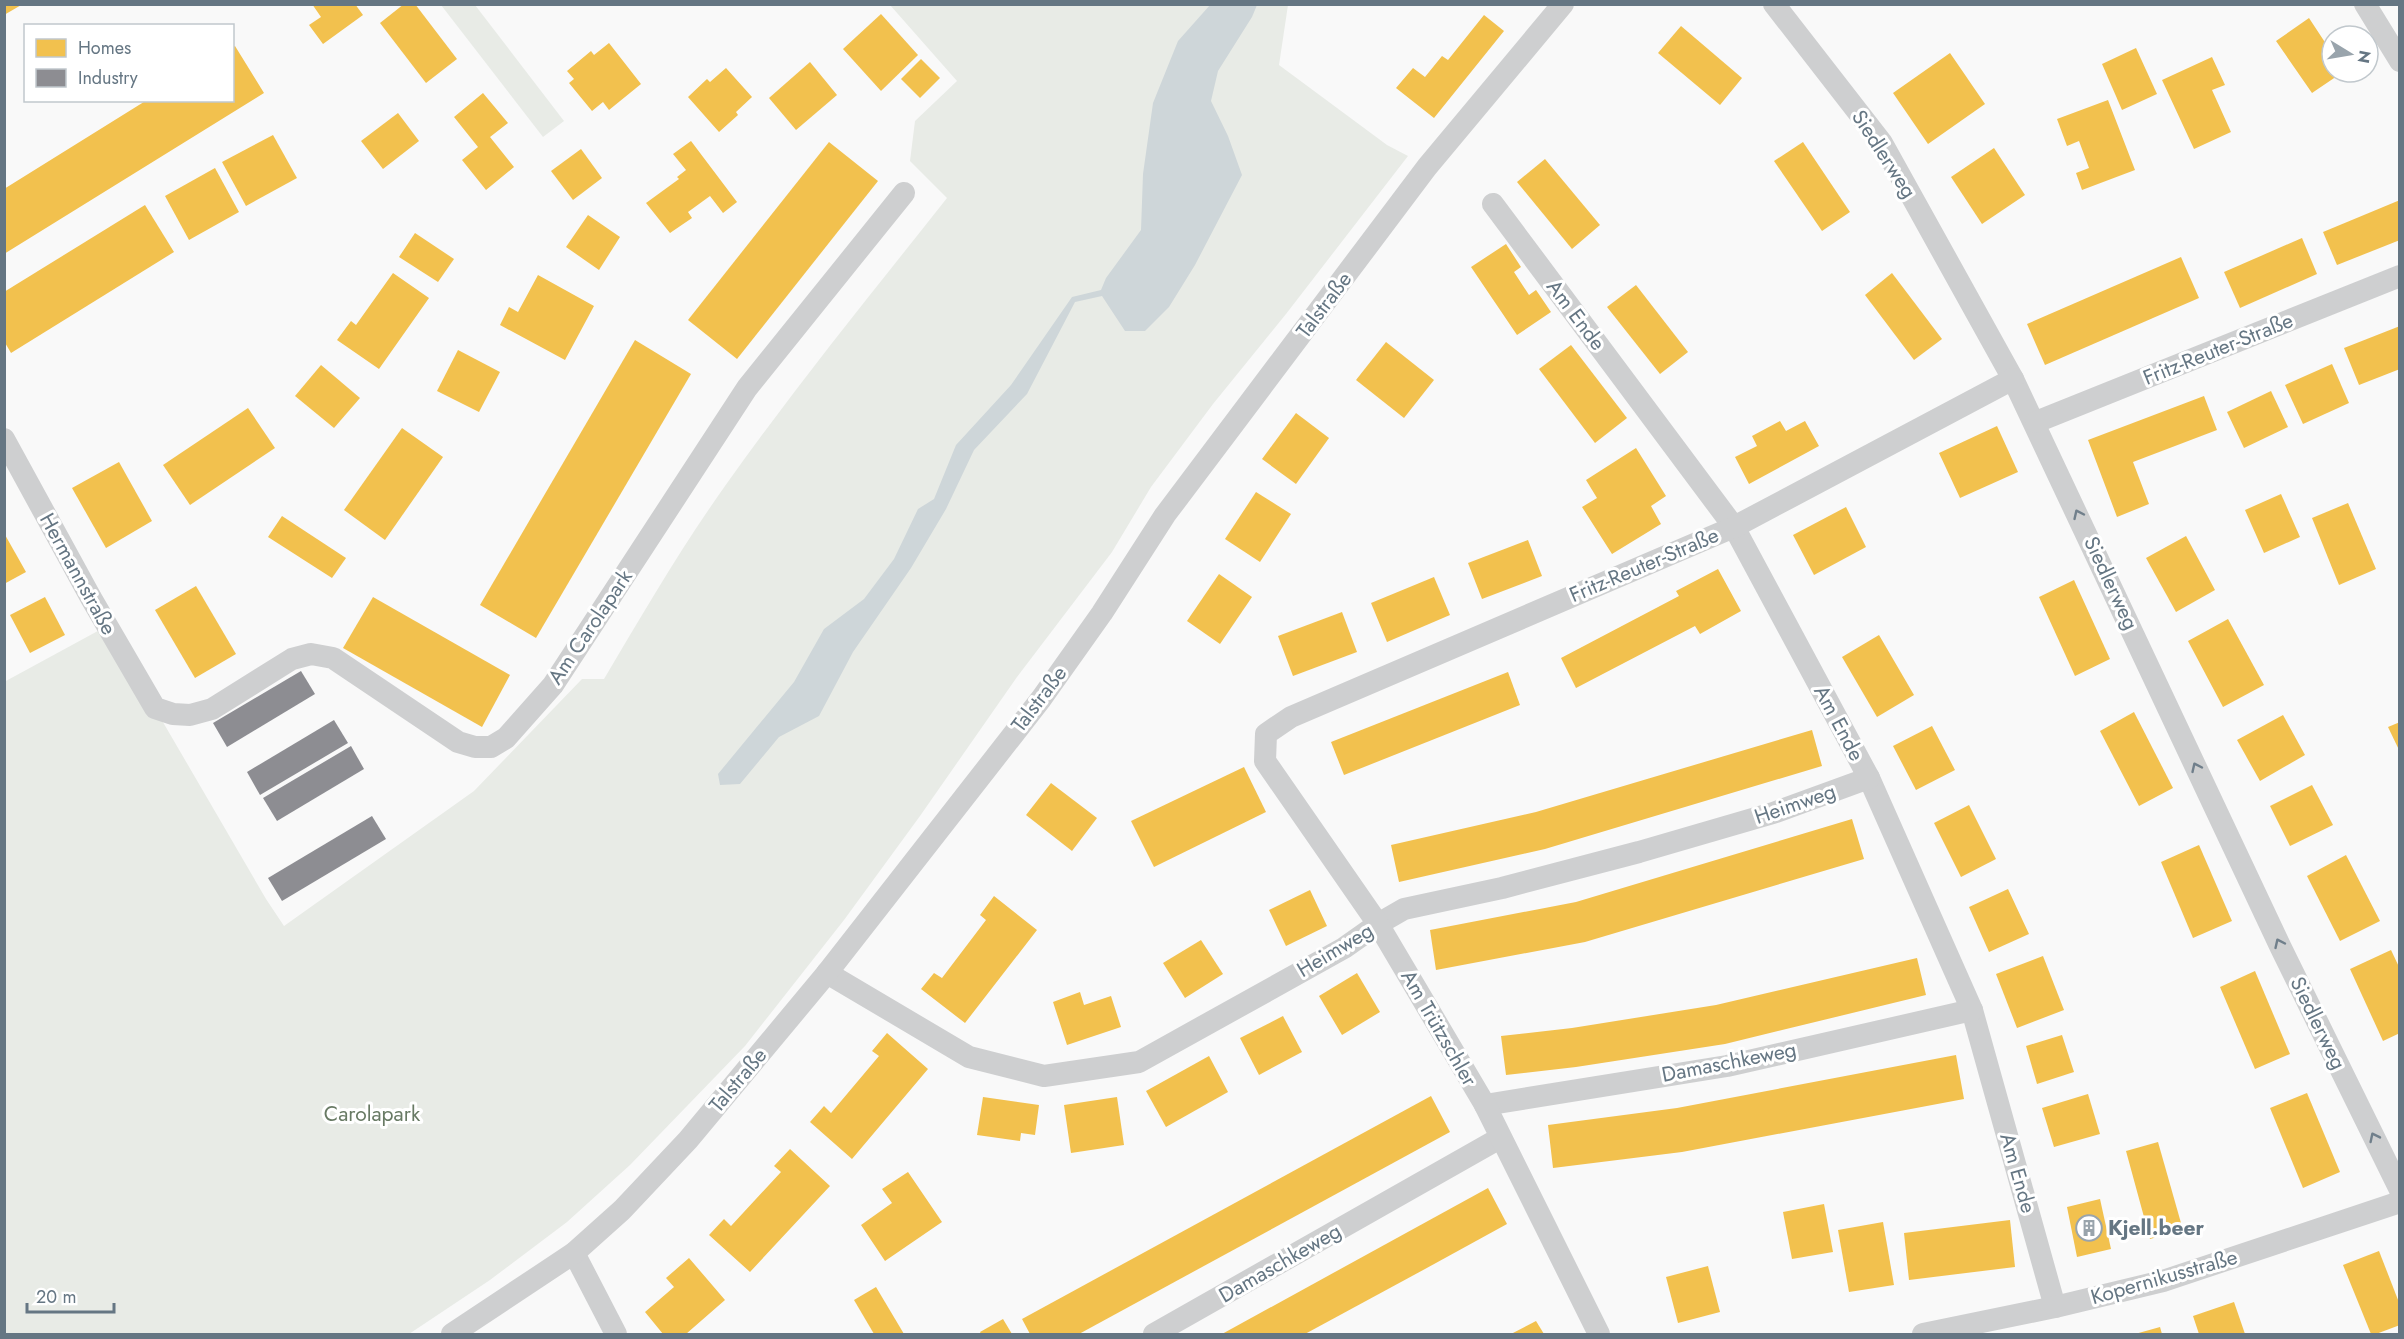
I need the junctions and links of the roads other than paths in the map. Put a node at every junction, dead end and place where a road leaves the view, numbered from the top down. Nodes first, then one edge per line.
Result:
1 (1563, 4) edge
2 (1774, 4) edge
3 (2365, 4) edge
4 (2400, 61) edge
5 (904, 193) dead end
6 (1493, 204) dead end
7 (2400, 276) edge
8 (2013, 379) junction
9 (2036, 422) junction
10 (4, 438) edge
11 (1734, 527) junction
12 (155, 708) joint
13 (1266, 734) joint
14 (1869, 778) junction
15 (1378, 924) junction
16 (826, 973) junction
17 (1972, 1010) junction
18 (1485, 1105) junction
19 (1500, 1138) junction
20 (2400, 1190) edge
21 (2400, 1202) edge
22 (574, 1253) junction
23 (2055, 1307) junction
24 (452, 1335) edge
25 (616, 1335) edge
26 (1154, 1335) edge
27 (1599, 1335) edge
28 (1923, 1335) edge

1 - 16 street, Talstraße
2 - 8 street, Siedlerweg
3 - 4 street
5 - 12 street, Am Carolapark
6 - 11 street, Am Ende
7 - 9 street, Fritz-Reuter-Straße
8 - 9 street, Siedlerweg
8 - 11 street, Fritz-Reuter-Straße
20 -> 9 street, Siedlerweg
10 - 12 street, Hermannstraße
11 - 13 street, Fritz-Reuter-Straße
11 - 14 street, Am Ende
13 - 15 street, Am Trützschler
14 - 15 street, Heimweg
14 - 17 street, Am Ende
15 - 16 street, Heimweg
15 - 18 street, Am Trützschler
16 - 22 street, Talstraße
17 - 18 street, Damaschkeweg
17 - 23 street, Am Ende
18 - 19 street, Am Trützschler
19 - 26 street, Damaschkeweg
19 - 27 street, Am Trützschler
21 - 23 street, Kopernikusstraße
22 - 24 street, Talstraße
22 - 25 street
23 - 28 street, Kopernikusstraße

